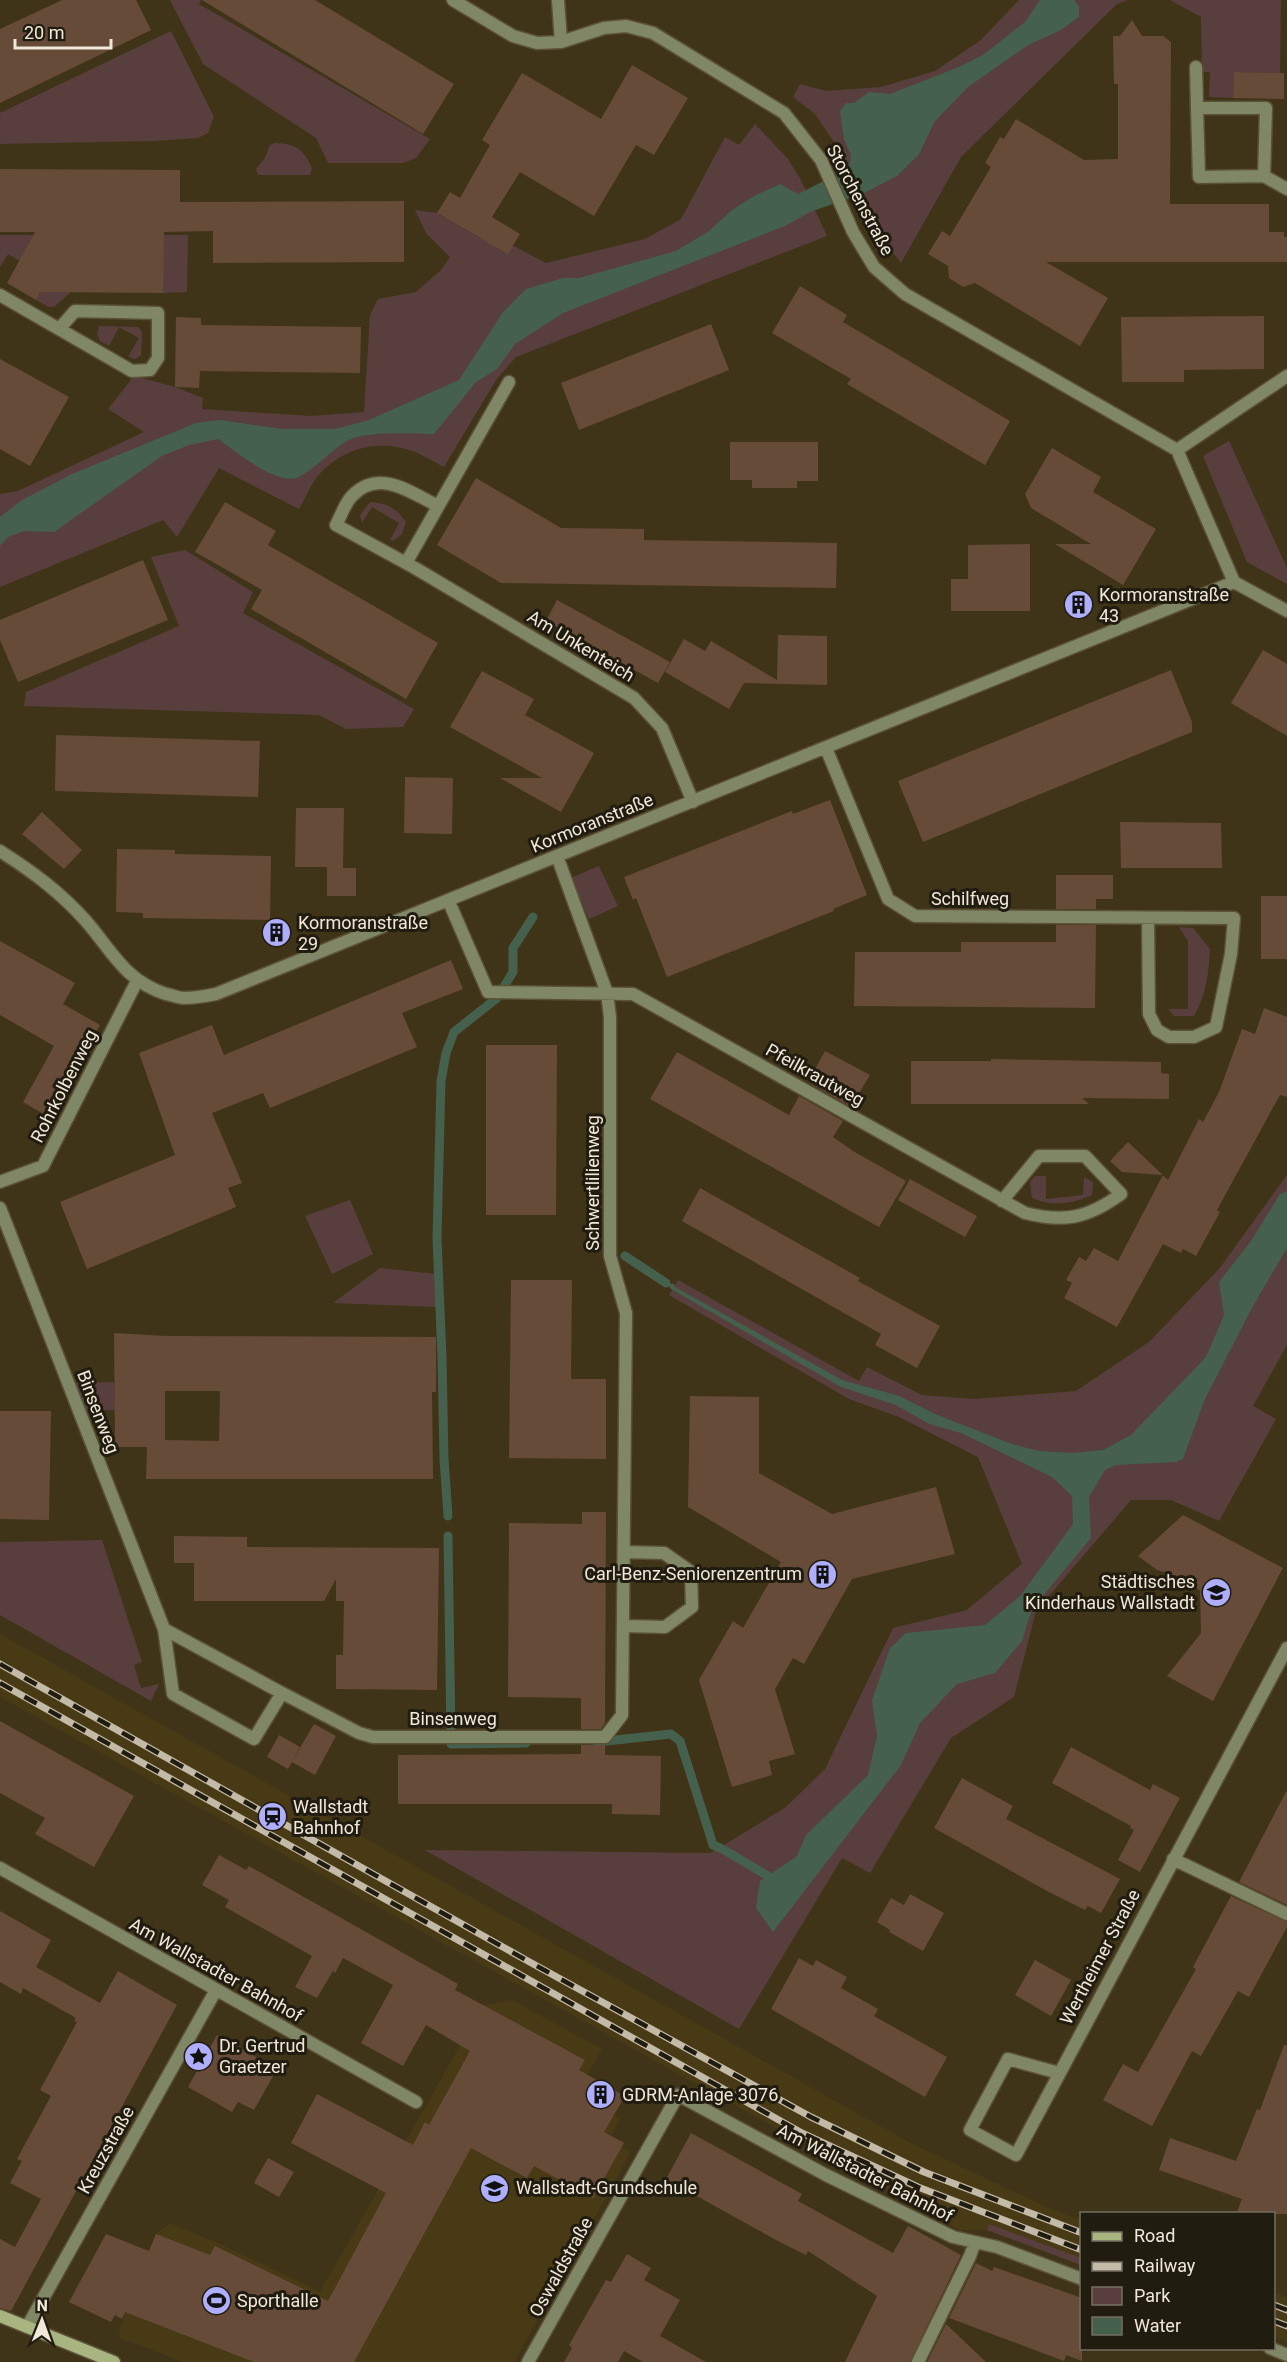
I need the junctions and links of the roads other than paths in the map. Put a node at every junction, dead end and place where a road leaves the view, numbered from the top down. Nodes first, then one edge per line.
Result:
1 (453, 0) edge
2 (558, 0) edge
3 (561, 42) junction
4 (1196, 67) dead end
5 (1197, 108) junction
6 (1264, 176) junction
7 (1287, 189) edge
8 (0, 295) edge
9 (60, 328) junction
10 (1287, 376) edge
11 (509, 382) dead end
12 (1177, 450) junction
13 (438, 506) junction
14 (406, 563) junction
15 (1234, 582) junction
16 (1287, 611) edge
17 (826, 748) junction
18 (693, 802) junction
19 (0, 851) edge
20 (558, 856) junction
21 (449, 902) junction
22 (1148, 918) junction
23 (137, 981) junction
24 (607, 993) junction
25 (0, 1182) edge
26 (1002, 1201) junction
27 (0, 1208) edge
28 (624, 1552) junction
29 (624, 1626) junction
30 (164, 1629) junction
31 (1287, 1648) edge
32 (282, 1693) junction
33 (622, 1715) joint
34 (1173, 1859) junction
35 (0, 1868) edge
36 (1287, 1914) edge
37 (216, 1990) junction
38 (1059, 2073) junction
39 (678, 2095) joint
40 (416, 2102) dead end
41 (975, 2242) junction
42 (1080, 2278) edge
43 (0, 2316) edge
44 (27, 2327) junction
45 (1273, 2350) edge
46 (1287, 2355) edge
47 (114, 2362) edge
48 (528, 2362) edge
49 (918, 2362) edge

1 - 3 street, Storchenstraße
2 - 3 street
3 - 12 street, Storchenstraße
4 - 5 street
5 - 6 street
5 - 6 street
6 - 7 street
8 - 9 street
9 - 9 street
10 - 12 street
11 - 13 street
12 - 15 street
13 - 14 street
13 - 14 street, Am Unkenteich
14 - 18 street, Am Unkenteich
15 - 16 street
15 - 17 street, Kormoranstraße
17 - 18 street, Kormoranstraße
17 - 22 street, Schilfweg
18 - 20 street, Kormoranstraße
19 - 23 street, Kormoranstraße
20 - 21 street, Kormoranstraße
20 - 24 street, Schwertlilienweg
21 - 23 street, Kormoranstraße
21 - 24 street
22 - 22 street, Schilfweg
23 - 25 street, Rohrkolbenweg
24 - 26 street, Pfeilkrautweg
24 - 28 street, Schwertlilienweg
26 - 26 street, Pfeilkrautweg
27 - 30 street, Binsenweg
28 - 29 street, Schwertlilienweg
28 - 29 street
29 - 33 street, Schwertlilienweg
30 - 32 street, Binsenweg
30 - 32 street, Binsenweg
31 - 34 street, Wertheimer Straße
32 - 33 street, Binsenweg
34 - 36 street
34 - 38 street, Wertheimer Straße
35 - 37 street, Am Wallstadter Bahnhof
37 - 40 street, Am Wallstadter Bahnhof
37 - 44 street, Kreuzstraße
38 - 38 street, Wertheimer Straße
39 - 41 street, Am Wallstadter Bahnhof
39 - 48 street, Oswaldstraße
41 - 42 street, Am Wallstadter Bahnhof
41 - 49 street
43 - 44 street
44 - 47 street
45 - 46 street

